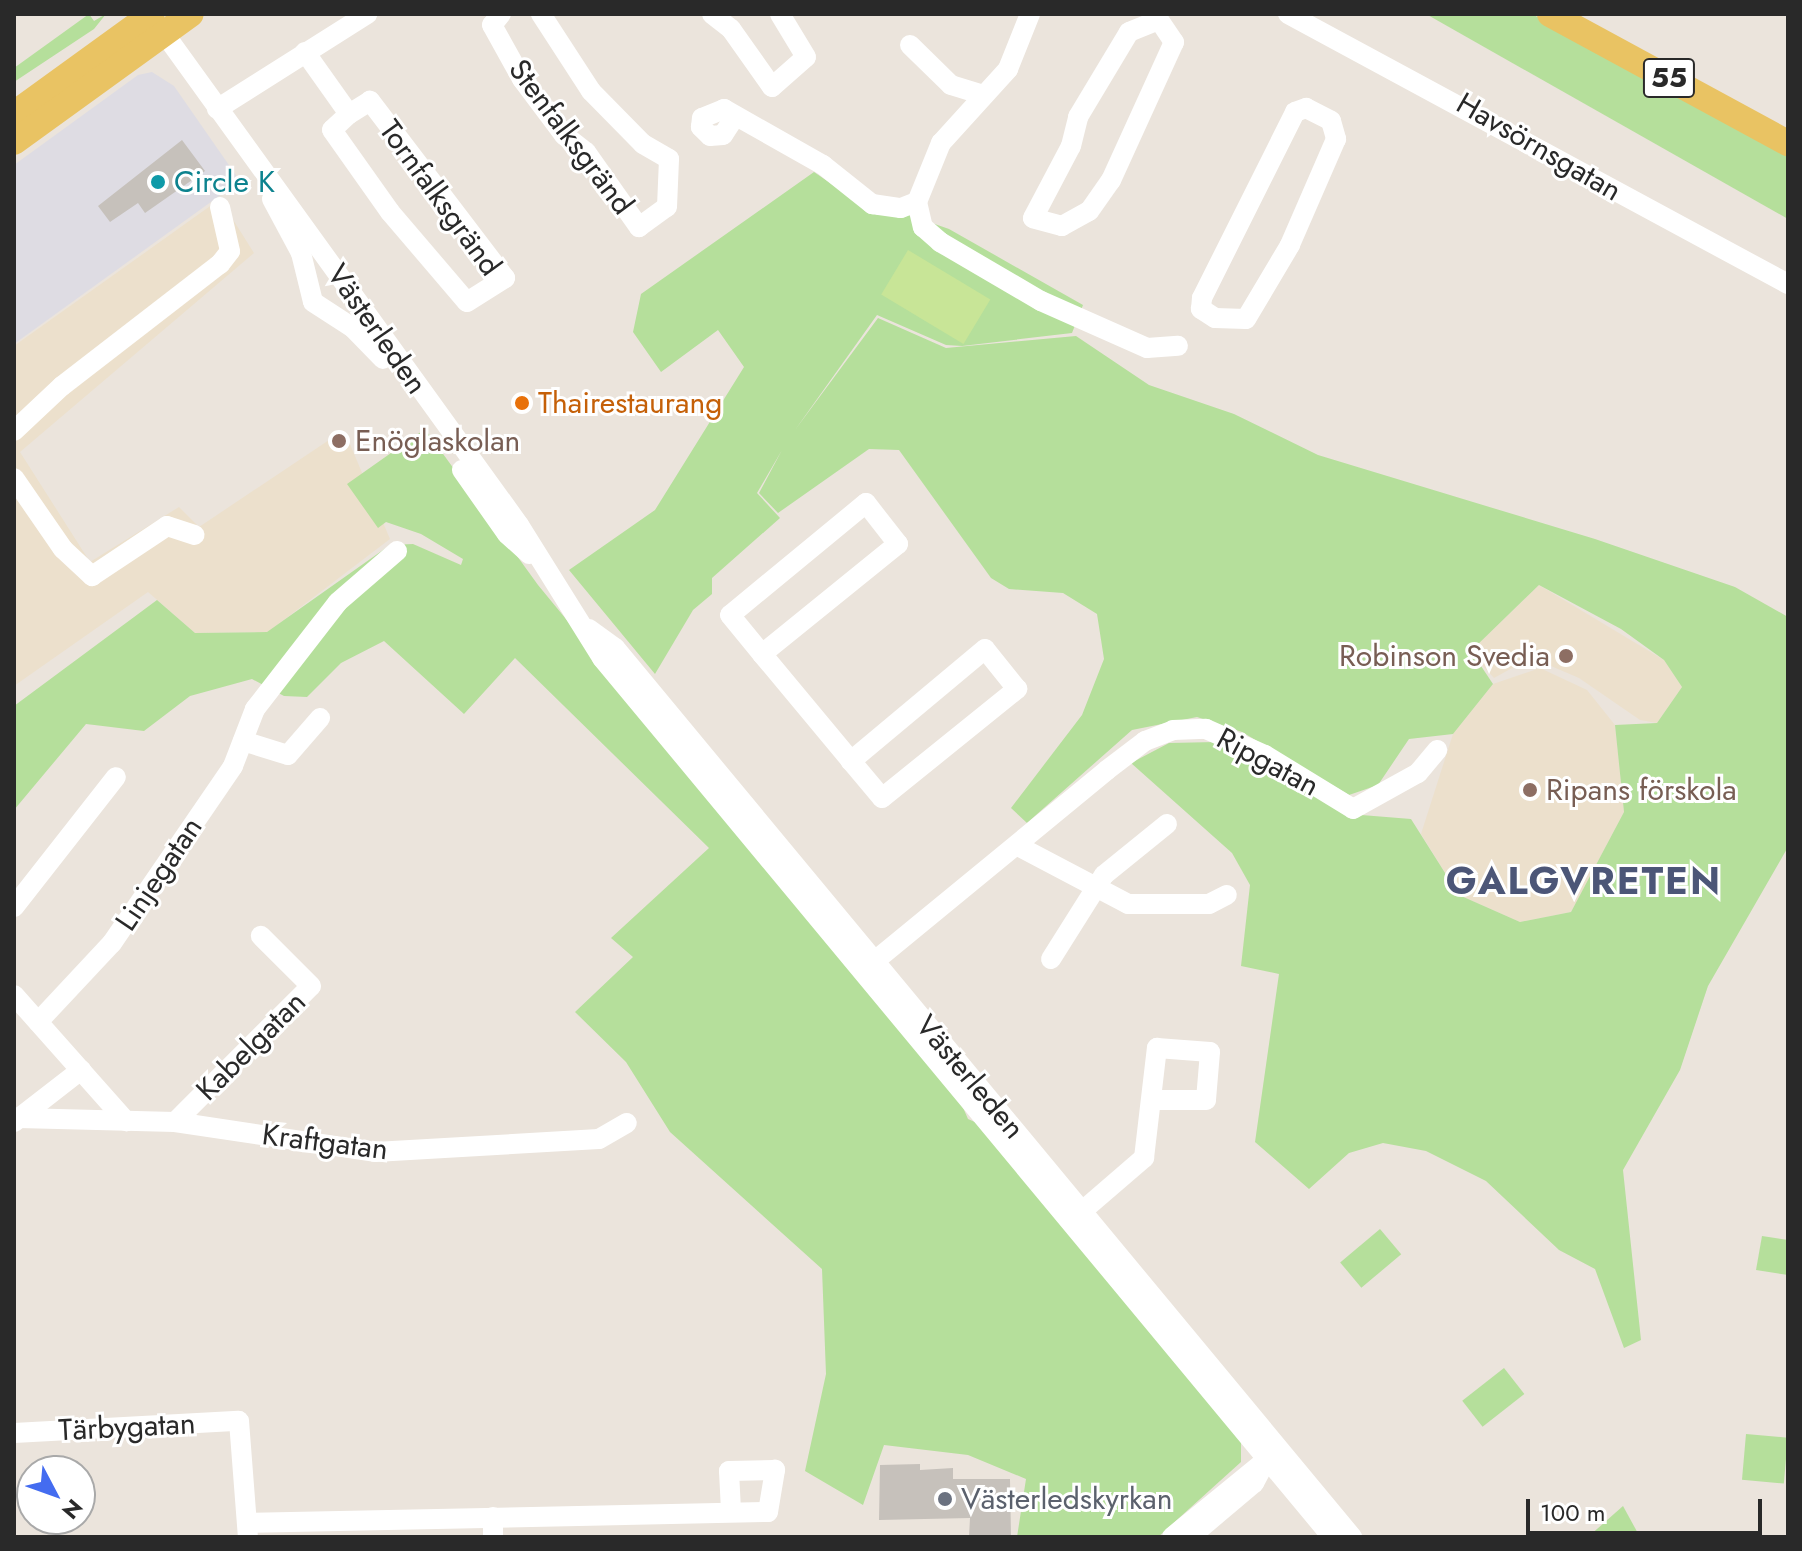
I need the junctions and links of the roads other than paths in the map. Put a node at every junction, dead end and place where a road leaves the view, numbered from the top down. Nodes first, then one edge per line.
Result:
1 (191, 14) edge
2 (367, 14) edge
3 (501, 14) edge
4 (541, 14) edge
5 (712, 14) edge
6 (780, 14) edge
7 (1030, 14) edge
8 (1288, 14) edge
9 (1550, 14) edge
10 (1578, 14) edge
11 (154, 19) edge
12 (1159, 20) joint
13 (910, 45) dead end
14 (305, 52) junction
15 (984, 95) junction
16 (217, 109) junction
17 (14, 114) edge
18 (349, 114) junction
19 (1324, 114) joint
20 (734, 118) dead end
21 (1788, 127) edge
22 (14, 142) edge
23 (1788, 143) edge
24 (264, 176) junction
25 (917, 202) junction
26 (220, 207) dead end
27 (1788, 284) edge
28 (351, 291) junction
29 (334, 316) junction
30 (1178, 346) dead end
31 (14, 431) edge
32 (14, 478) edge
33 (195, 535) dead end
34 (397, 551) dead end
35 (539, 563) junction
36 (762, 654) junction
37 (320, 718) dead end
38 (243, 741) junction
39 (1437, 750) dead end
40 (851, 761) junction
41 (116, 777) dead end
42 (1167, 824) dead end
43 (1020, 847) junction
44 (1098, 886) junction
45 (1227, 895) dead end
46 (14, 907) edge
47 (261, 936) dead end
48 (1051, 959) dead end
49 (868, 966) junction
50 (14, 995) edge
51 (38, 1022) junction
52 (81, 1070) junction
53 (1152, 1100) dead end
54 (16, 1120) edge
55 (126, 1121) junction
56 (175, 1122) junction
57 (627, 1123) dead end
58 (1076, 1216) junction
59 (14, 1433) edge
60 (1272, 1455) junction
61 (731, 1511) dead end
62 (493, 1527) edge
63 (247, 1530) edge
64 (1172, 1537) edge
65 (1190, 1537) edge
66 (1332, 1537) edge
67 (1352, 1537) edge

1 - 11 main road
2 - 14 street
3 - 4 street, Stenfalksgränd
5 - 6 street
7 - 15 street
8 - 27 street, Havsörnsgatan
9 - 23 main road, 55
10 - 21 main road, 55
11 - 16 street, Västerleden
11 - 17 main road
11 - 22 main road
12 - 12 street
13 - 15 street
14 - 16 street
14 - 18 street, Tornfalksgränd
15 - 25 street
16 - 24 street, Västerleden
18 - 18 street, Tornfalksgränd
19 - 19 street
20 - 25 street
24 - 28 street, Västerleden
24 - 29 street, Västerleden
25 - 30 street
26 - 31 street
28 - 29 street
28 - 35 street, Västerleden
29 - 35 street, Västerleden
32 - 33 street
34 - 38 street, Linjegatan
35 - 49 street, Västerleden
36 - 36 street
36 - 40 street
37 - 38 street
38 - 51 street, Linjegatan
39 - 43 street, Ripgatan
40 - 40 street
41 - 46 street
42 - 44 street
43 - 44 street
43 - 49 street, Ripgatan
44 - 45 street
44 - 48 street
47 - 56 street, Kabelgatan
49 - 58 street, Västerleden
50 - 51 street
51 - 52 street
52 - 54 street, Kraftgatan
52 - 55 street
53 - 58 street
54 - 55 street, Kraftgatan
55 - 56 street, Kraftgatan
56 - 57 street, Kraftgatan
58 - 60 street, Västerleden
59 - 63 street, Tärbygatan
60 - 64 street
60 - 65 street
60 - 66 street, Västerleden
60 - 67 street, Västerleden
61 - 62 street
62 - 63 street

